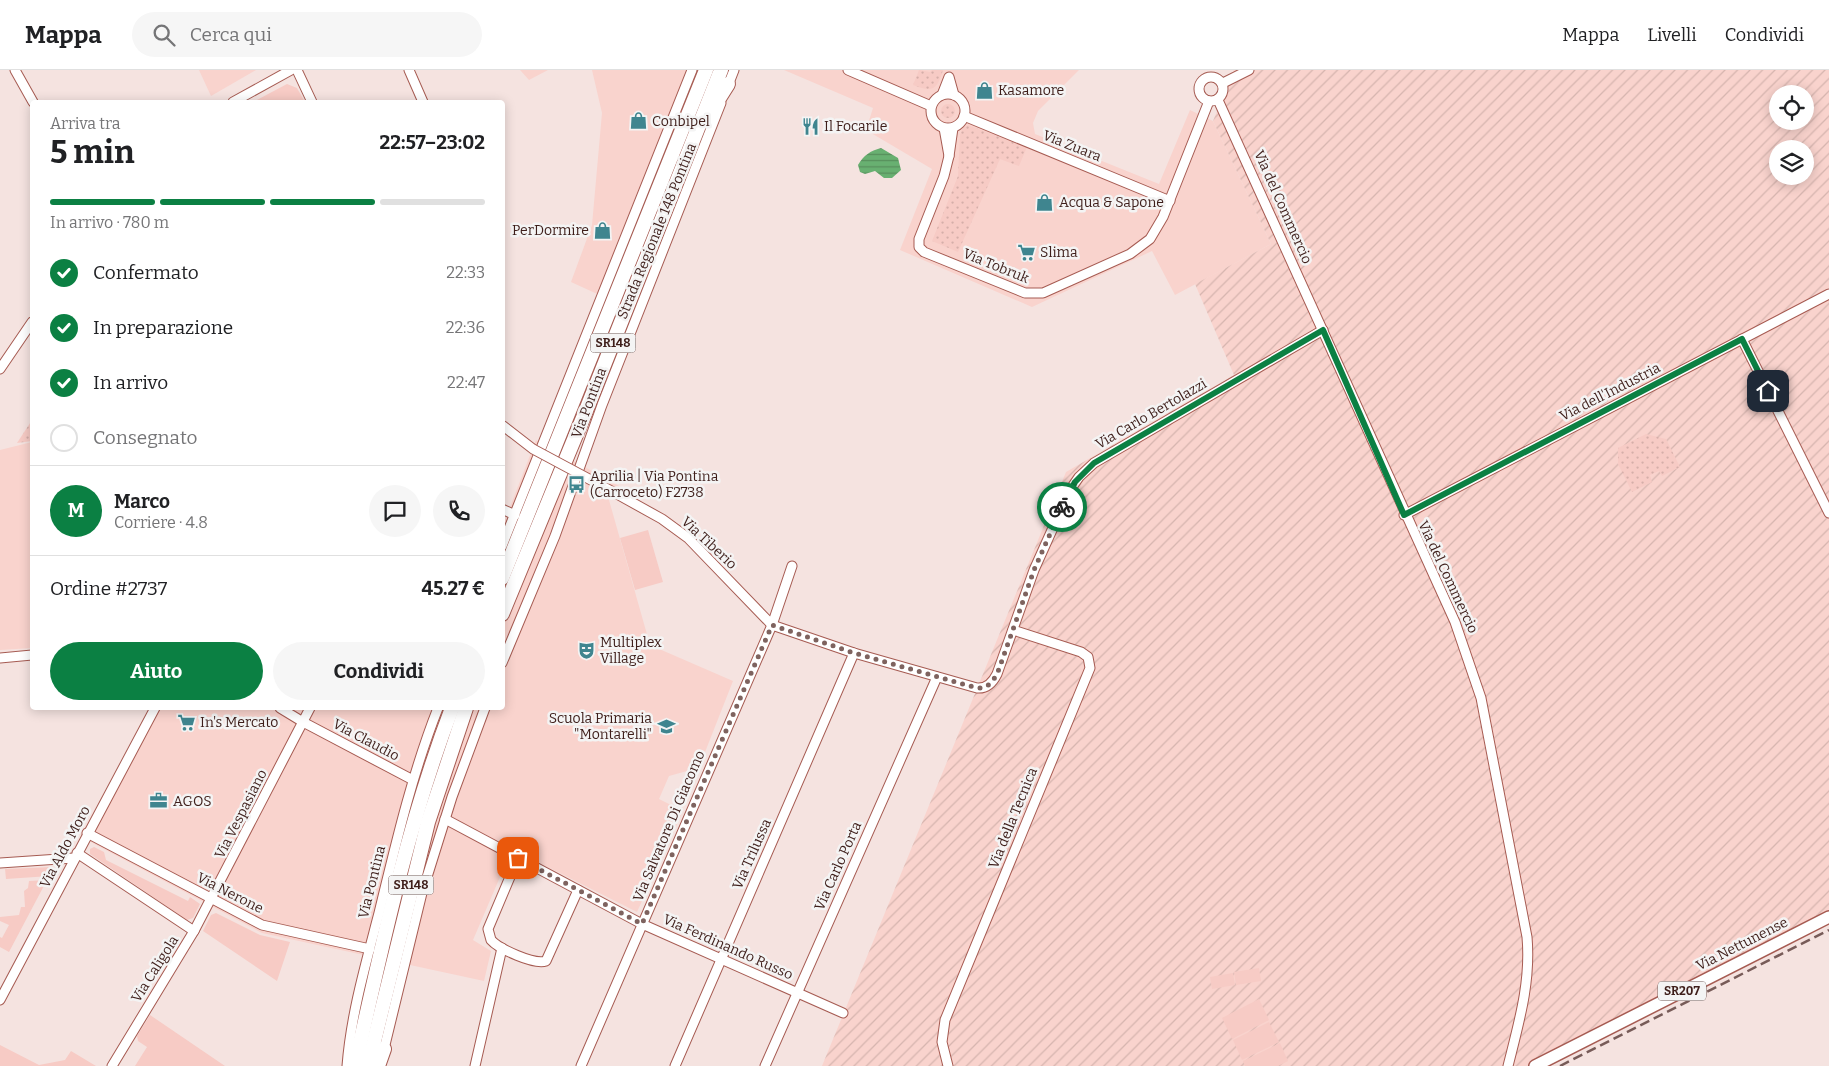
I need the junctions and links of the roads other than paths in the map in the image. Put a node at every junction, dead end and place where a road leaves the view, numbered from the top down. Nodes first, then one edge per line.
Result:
1 (15, 70) edge
2 (292, 70) edge
3 (297, 70) edge
4 (409, 70) edge
5 (692, 70) edge
6 (706, 70) edge
7 (720, 70) edge
8 (734, 70) edge
9 (848, 70) edge
10 (1249, 70) edge
11 (1207, 73) edge
12 (951, 74) edge
13 (1222, 83) junction
14 (728, 84) junction
15 (942, 94) junction
16 (954, 95) junction
17 (33, 100) edge
18 (237, 100) edge
19 (311, 100) edge
20 (422, 100) edge
21 (1214, 100) junction
22 (931, 106) junction
23 (964, 116) junction
24 (948, 128) junction
25 (695, 134) junction
26 (1170, 200) junction
27 (1829, 294) edge
28 (30, 325) edge
29 (1323, 330) junction
30 (1742, 339) junction
31 (0, 369) edge
32 (505, 427) edge
33 (505, 510) edge
34 (1829, 513) edge
35 (515, 515) junction
36 (1404, 515) junction
37 (505, 539) edge
38 (792, 566) dead end
39 (505, 571) edge
40 (505, 607) edge
41 (772, 625) junction
42 (1013, 630) junction
43 (854, 653) junction
44 (30, 655) edge
45 (505, 656) edge
46 (0, 658) edge
47 (937, 677) junction
48 (154, 710) edge
49 (283, 710) edge
50 (309, 710) edge
51 (437, 710) edge
52 (451, 710) edge
53 (465, 710) edge
54 (483, 710) edge
55 (303, 722) junction
56 (413, 780) junction
57 (445, 819) junction
58 (87, 833) junction
59 (75, 856) junction
60 (518, 858) junction
61 (0, 863) edge
62 (578, 890) junction
63 (212, 900) junction
64 (1829, 917) edge
65 (642, 924) junction
66 (194, 932) junction
67 (370, 948) junction
68 (502, 948) junction
69 (721, 959) junction
70 (797, 993) junction
71 (0, 1000) edge
72 (843, 1013) dead end
73 (384, 1049) joint
74 (112, 1066) edge
75 (347, 1066) edge
76 (355, 1066) edge
77 (368, 1066) edge
78 (378, 1066) edge
79 (475, 1066) edge
80 (581, 1066) edge
81 (675, 1066) edge
82 (765, 1066) edge
83 (948, 1066) edge
84 (1508, 1066) edge
85 (1535, 1066) edge

1 - 17 street
2 - 18 street
3 - 19 street
4 - 20 street
5 - 35 street, Via Pontina
6 - 39 highway, Strada Regionale 148 Pontina / SR148
7 - 25 highway, Strada Regionale 148 Pontina / SR148
8 - 14 street, Via Pontina
9 - 22 street
10 - 13 street
11 - 13 street
11 - 21 street
12 - 15 street
12 - 16 street
13 - 21 street
14 - 25 highway
14 - 45 street, Via Pontina
15 - 16 street
15 - 22 street
16 - 23 street
21 - 26 street, Via Tobruk
21 - 29 street, Via del Commercio
22 - 24 street
23 - 24 street
23 - 26 street, Via Zuara
24 - 26 street, Via Tobruk
25 - 40 highway, Strada Regionale 148 Pontina / SR148
27 - 30 street, Via dell'Industria
28 - 31 street
29 - 36 street, Via del Commercio
29 - 42 street, Via Carlo Bertolazzi
30 - 34 street
30 - 36 street, Via dell'Industria
32 - 41 street, Via Tiberio, bridge
33 - 35 street
35 - 37 street, Via Pontina
36 - 84 street, Via del Commercio
38 - 41 street, Via Salvatore Di Giacomo
41 - 43 street, Via Carlo Bertolazzi
41 - 65 street, Via Salvatore Di Giacomo
42 - 47 street, Via Carlo Bertolazzi
42 - 83 street, Via della Tecnica
43 - 47 street, Via Carlo Bertolazzi
43 - 69 street, Via Trilussa
44 - 46 street
47 - 70 street, Via Carlo Porta
48 - 58 street, Via Aldo Moro
49 - 55 street, Via Claudio
50 - 55 street, Via Vespasiano
51 - 56 street, Via Pontina
52 - 76 highway, SR148
53 - 77 highway, SR148
54 - 57 street
55 - 56 street, Via Claudio
55 - 63 street, Via Vespasiano
56 - 67 street, Via Pontina
57 - 60 street, Via Ferdinando Russo
57 - 73 street
58 - 59 street, Via Aldo Moro
58 - 63 street, Via Nerone
59 - 61 street
59 - 66 street, Via Caligola
59 - 71 street, Via Aldo Moro
60 - 62 street, Via Ferdinando Russo
60 - 68 street
62 - 65 street, Via Ferdinando Russo
62 - 68 street
63 - 66 street, Via Vespasiano
63 - 67 street, Via Nerone
64 - 85 main road, Via Nettunense / SR207
65 - 69 street, Via Ferdinando Russo
65 - 80 street, Via Salvatore Di Giacomo
66 - 74 street, Via Caligola
67 - 75 street, Via Pontina
68 - 79 street
69 - 70 street, Via Ferdinando Russo
69 - 81 street, Via Trilussa
70 - 72 street, Via Ferdinando Russo
70 - 82 street, Via Carlo Porta
73 - 78 highway

